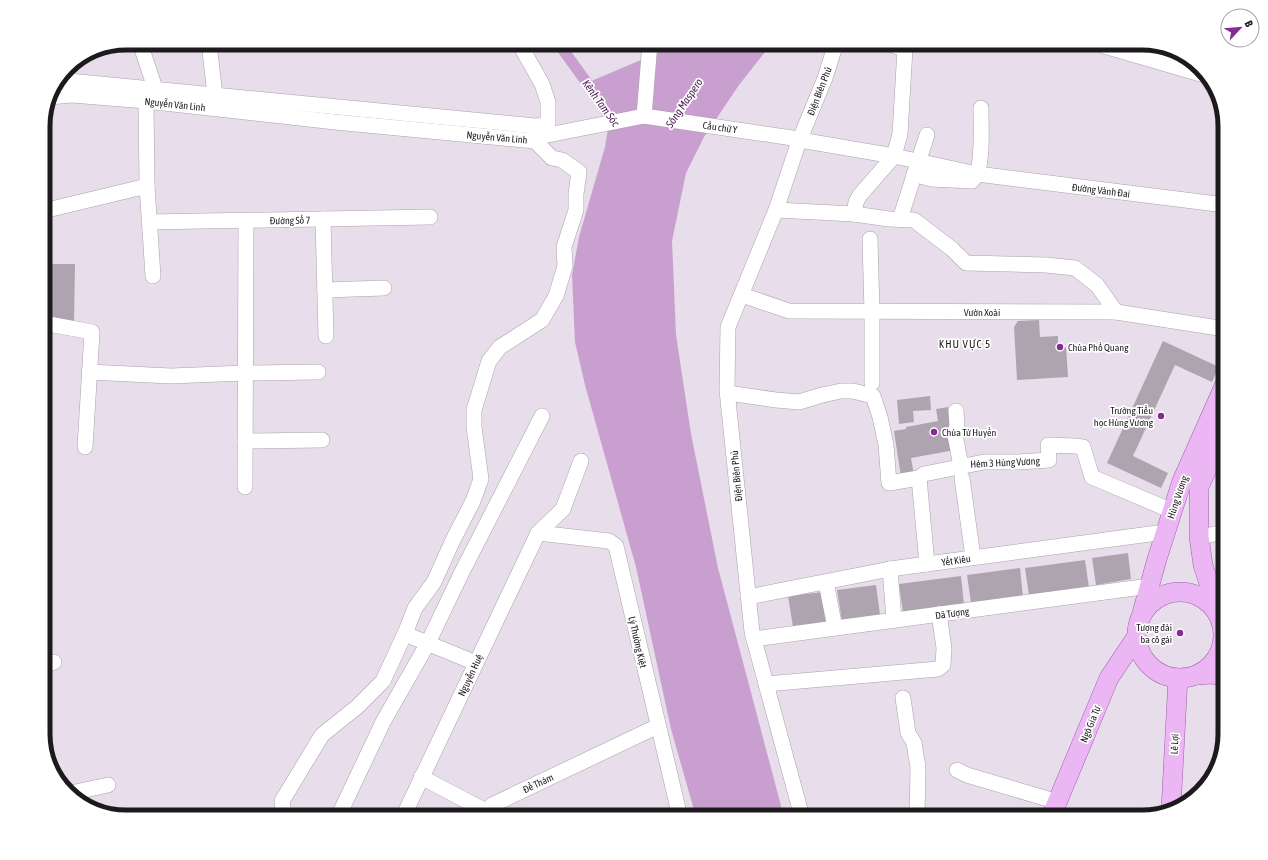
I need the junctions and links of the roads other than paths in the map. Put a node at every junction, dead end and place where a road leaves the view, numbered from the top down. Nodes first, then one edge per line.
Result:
1 (142, 50) edge
2 (210, 50) edge
3 (523, 50) edge
4 (649, 50) edge
5 (834, 50) edge
6 (905, 50) edge
7 (1120, 50) edge
8 (1192, 69) edge
9 (65, 81) edge
10 (149, 95) junction
11 (215, 95) junction
12 (56, 96) edge
13 (336, 107) junction
14 (981, 108) dead end
15 (644, 116) junction
16 (335, 122) junction
17 (535, 126) junction
18 (927, 135) dead end
19 (541, 138) junction
20 (798, 139) junction
21 (894, 156) junction
22 (916, 168) junction
23 (977, 174) junction
24 (147, 186) junction
25 (1218, 204) edge
26 (50, 209) edge
27 (776, 210) junction
28 (854, 214) junction
29 (430, 217) dead end
30 (323, 219) junction
31 (900, 219) junction
32 (246, 220) junction
33 (150, 222) junction
34 (870, 239) dead end
35 (153, 276) dead end
36 (384, 288) dead end
37 (325, 290) junction
38 (742, 295) junction
39 (872, 312) junction
40 (1116, 312) junction
41 (50, 324) edge
42 (1218, 328) edge
43 (326, 336) dead end
44 (89, 372) junction
45 (318, 372) dead end
46 (245, 373) junction
47 (872, 383) dead end
48 (728, 393) junction
49 (1218, 400) edge
50 (956, 411) dead end
51 (542, 416) dead end
52 (322, 440) dead end
53 (245, 441) junction
54 (1218, 445) edge
55 (84, 447) dead end
56 (581, 462) dead end
57 (961, 472) junction
58 (919, 478) junction
59 (1182, 481) junction
60 (245, 486) dead end
61 (1200, 487) junction
62 (1172, 511) junction
63 (1165, 532) junction
64 (538, 533) junction
65 (1218, 533) edge
66 (1199, 537) junction
67 (973, 557) junction
68 (927, 564) junction
69 (890, 569) junction
70 (826, 582) junction
71 (1150, 586) junction
72 (748, 598) junction
73 (1218, 612) edge
74 (939, 614) junction
75 (1141, 616) junction
76 (1218, 617) edge
77 (894, 620) junction
78 (835, 628) junction
79 (405, 634) junction
80 (1137, 636) junction
81 (754, 639) junction
82 (428, 644) junction
83 (1218, 657) edge
84 (476, 663) junction
85 (1198, 675) junction
86 (1218, 675) edge
87 (1178, 678) junction
88 (766, 684) junction
89 (903, 698) dead end
90 (658, 726) junction
91 (957, 770) dead end
92 (422, 777) junction
93 (108, 785) dead end
94 (78, 792) edge
95 (1171, 804) edge
96 (1055, 809) edge
97 (283, 810) edge
98 (341, 810) edge
99 (406, 810) edge
100 (477, 810) edge
101 (488, 810) edge
102 (678, 810) edge
103 (800, 810) edge
104 (917, 810) edge

1 - 10 street
2 - 11 street
3 - 17 street
4 - 15 street
5 - 20 street, Điện Biên Phủ
6 - 21 street
7 - 8 street
9 - 10 street, Nguyễn Văn Linh
10 - 11 street, Nguyễn Văn Linh
10 - 12 street, Nguyễn Văn Linh
10 - 16 street, Nguyễn Văn Linh
10 - 24 street
11 - 13 street, Nguyễn Văn Linh
13 - 16 street
13 - 17 street, Nguyễn Văn Linh
14 - 23 street
15 - 19 street, Cầu chữ Y
15 - 20 street, Cầu chữ Y
16 - 19 street, Nguyễn Văn Linh
17 - 19 street, Nguyễn Văn Linh
18 - 22 street
19 - 79 street
20 - 21 street, Cầu chữ Y
20 - 27 street, Điện Biên Phủ
21 - 22 street, Đường Vành Đai
21 - 28 street
22 - 23 street, Đường Vành Đai
22 - 31 street
23 - 25 street, Đường Vành Đai
24 - 26 street
24 - 33 street
27 - 28 street
27 - 38 street, Điện Biên Phủ
28 - 31 street
29 - 30 street, Đường Số 7
30 - 32 street, Đường Số 7
30 - 37 street
31 - 40 street
32 - 33 street, Đường Số 7
32 - 46 street
33 - 35 street
34 - 39 street
36 - 37 street
37 - 43 street
38 - 39 street, Vườn Xoài
38 - 48 street, Điện Biên Phủ
39 - 40 street, Vườn Xoài
39 - 47 street
40 - 42 street, Vườn Xoài
41 - 44 street
44 - 46 street
44 - 55 street
45 - 46 street
46 - 53 street
48 - 58 street, Hẻm 3 Hùng Vương
48 - 72 street, Điện Biên Phủ
49 - 59 main road, Hùng Vương
50 - 57 street, Hẻm 3 Hùng Vương
51 - 82 street
52 - 53 street
53 - 60 street
54 - 61 main road, Hùng Vương
56 - 64 street, Nguyễn Huệ
57 - 58 street, Hẻm 3 Hùng Vương
57 - 62 street, Hẻm 3 Hùng Vương
57 - 67 street
58 - 68 street
59 - 61 main road
59 - 62 main road, Hùng Vương
61 - 66 main road, Hùng Vương
62 - 63 main road, Hùng Vương
63 - 67 street, Yết Kiêu
63 - 71 main road, Hùng Vương
64 - 84 street, Nguyễn Huệ
64 - 90 street, Lý Thường Kiệt
65 - 66 street
66 - 73 main road, Hùng Vương
67 - 68 street, Yết Kiêu
68 - 69 street, Yết Kiêu
69 - 70 street, Yết Kiêu
69 - 77 street
70 - 72 street, Yết Kiêu
70 - 78 street
71 - 74 street, Dã Tượng
71 - 75 main road, Hùng Vương
72 - 81 street, Điện Biên Phủ
74 - 77 street, Dã Tượng
74 - 88 street
75 - 76 main road
75 - 80 main road
77 - 78 street, Dã Tượng
78 - 81 street, Dã Tượng
79 - 82 street
79 - 97 street
80 - 87 main road
80 - 96 main road, Ngô Gia Tự
81 - 88 street, Điện Biên Phủ
82 - 84 street
82 - 98 street
83 - 85 main road
84 - 92 street, Nguyễn Huệ
85 - 86 main road
85 - 87 main road
87 - 95 main road, Lê Lợi
88 - 103 street, Điện Biên Phủ
89 - 104 street
90 - 101 street, Đề Thám
90 - 102 street, Lý Thường Kiệt
91 - 96 street
92 - 99 street, Nguyễn Huệ
92 - 100 street, Đề Thám
93 - 94 street

